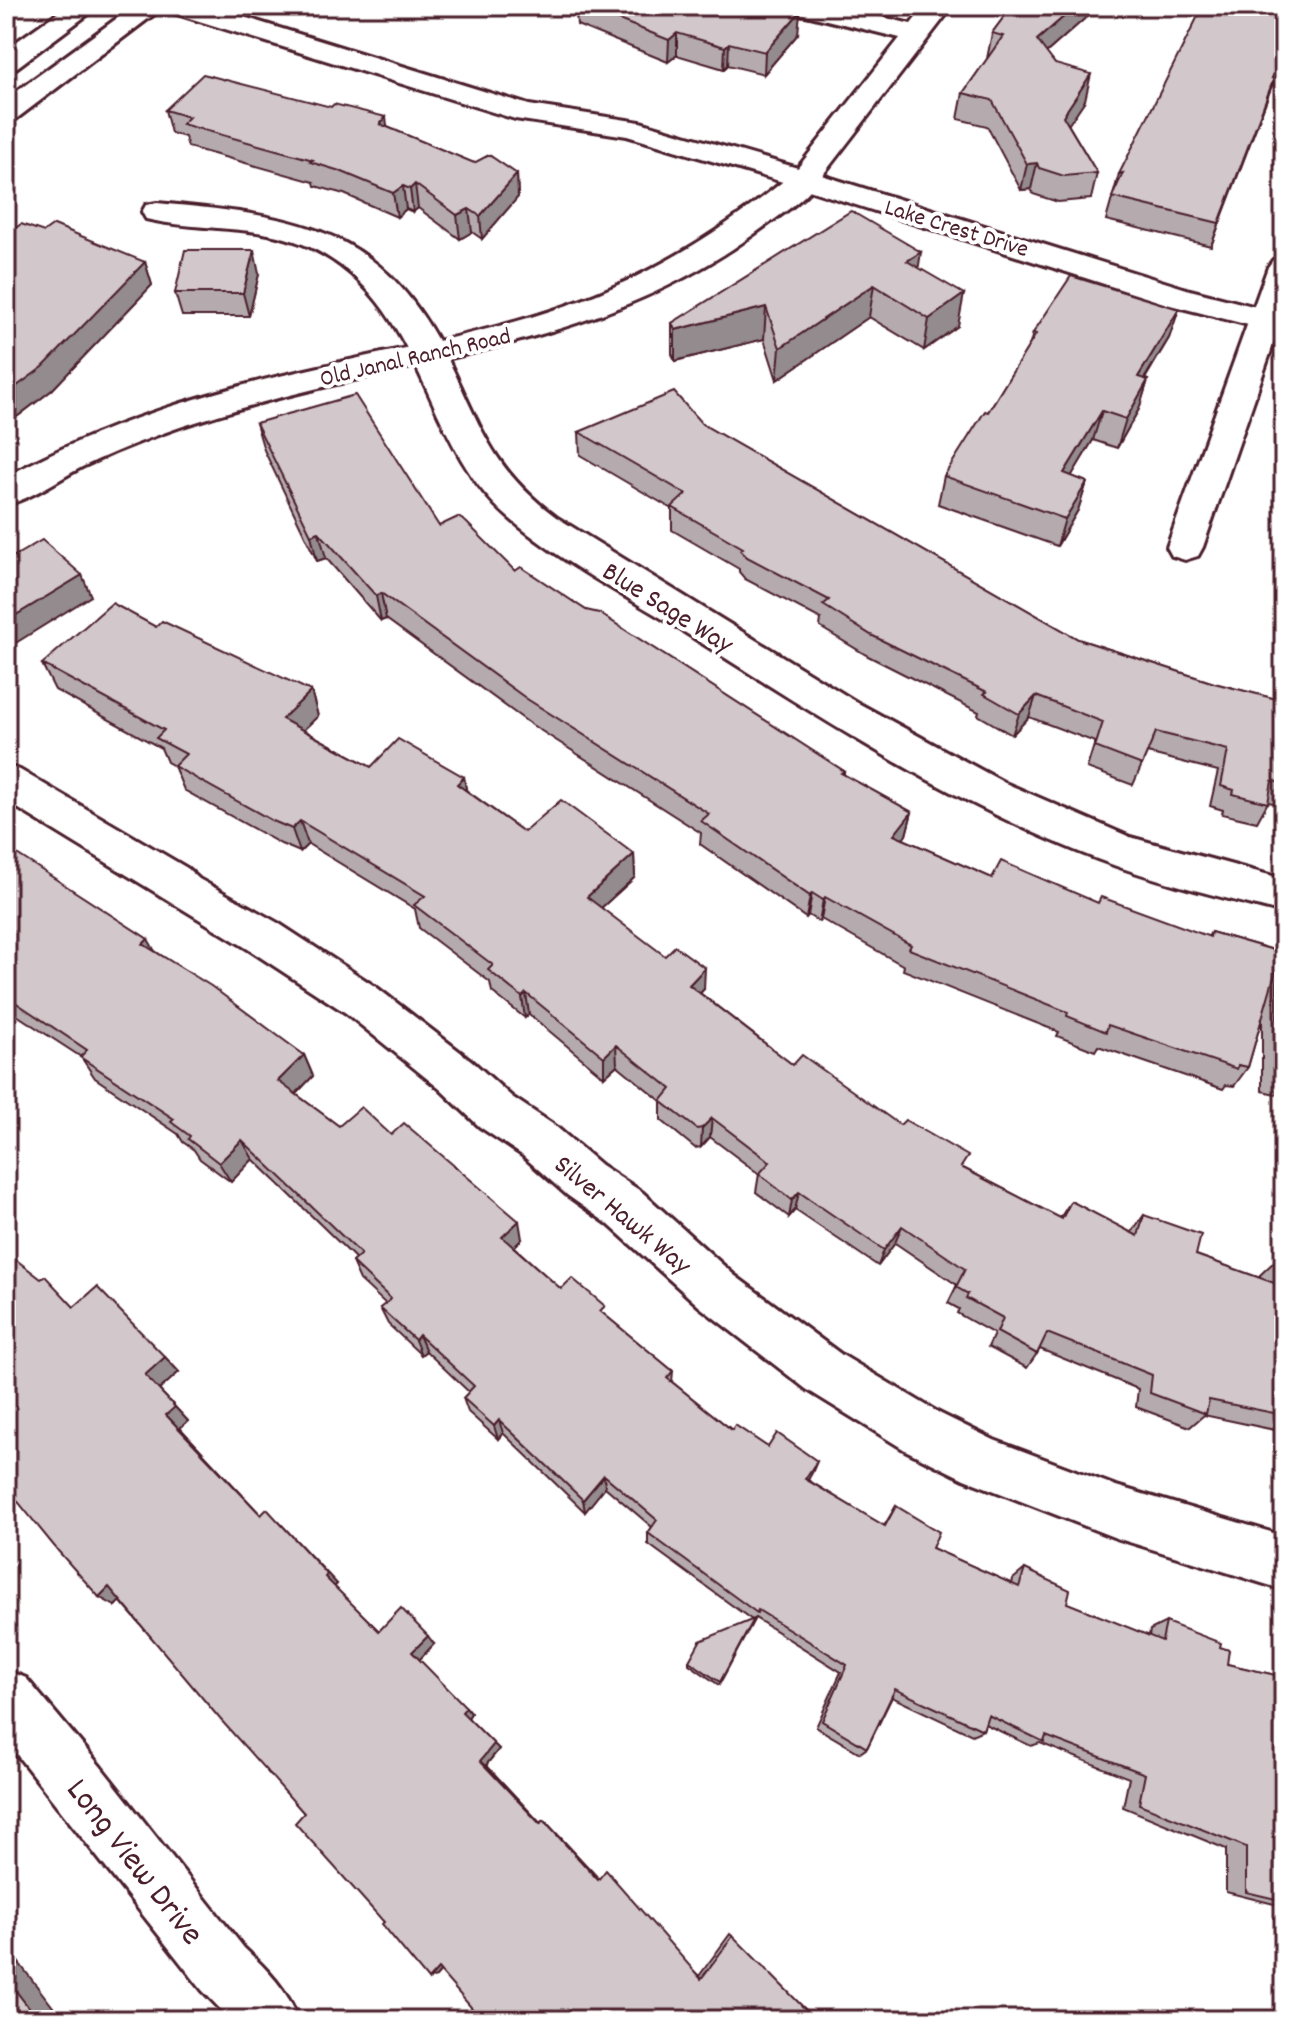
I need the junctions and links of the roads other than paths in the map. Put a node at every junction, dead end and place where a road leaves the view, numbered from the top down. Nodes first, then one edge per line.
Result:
1 (85, 6) edge
2 (151, 6) edge
3 (180, 6) edge
4 (804, 6) edge
5 (939, 6) edge
6 (918, 34) junction
7 (6, 62) edge
8 (536, 87) dead end
9 (6, 113) edge
10 (630, 128) junction
11 (804, 179) junction
12 (157, 212) dead end
13 (1284, 267) edge
14 (1274, 322) edge
15 (431, 356) junction
16 (6, 493) edge
17 (1185, 547) dead end
18 (6, 781) edge
19 (1284, 896) edge
20 (1284, 1563) edge
21 (6, 1698) edge
22 (269, 2020) edge

1 - 7 street
2 - 9 street
3 - 10 street, Lake Crest Drive
4 - 6 street
5 - 6 street, Old Janal Ranch Road
6 - 11 street, Old Janal Ranch Road
8 - 10 street, Lake Crest Drive
10 - 11 street, Lake Crest Drive
11 - 14 street, Lake Crest Drive
11 - 15 street, Old Janal Ranch Road
12 - 15 street, Blue Sage Way
13 - 14 street
14 - 17 street
15 - 16 street, Old Janal Ranch Road
15 - 19 street, Blue Sage Way
18 - 20 street, Silver Hawk Way
21 - 22 street, Long View Drive

